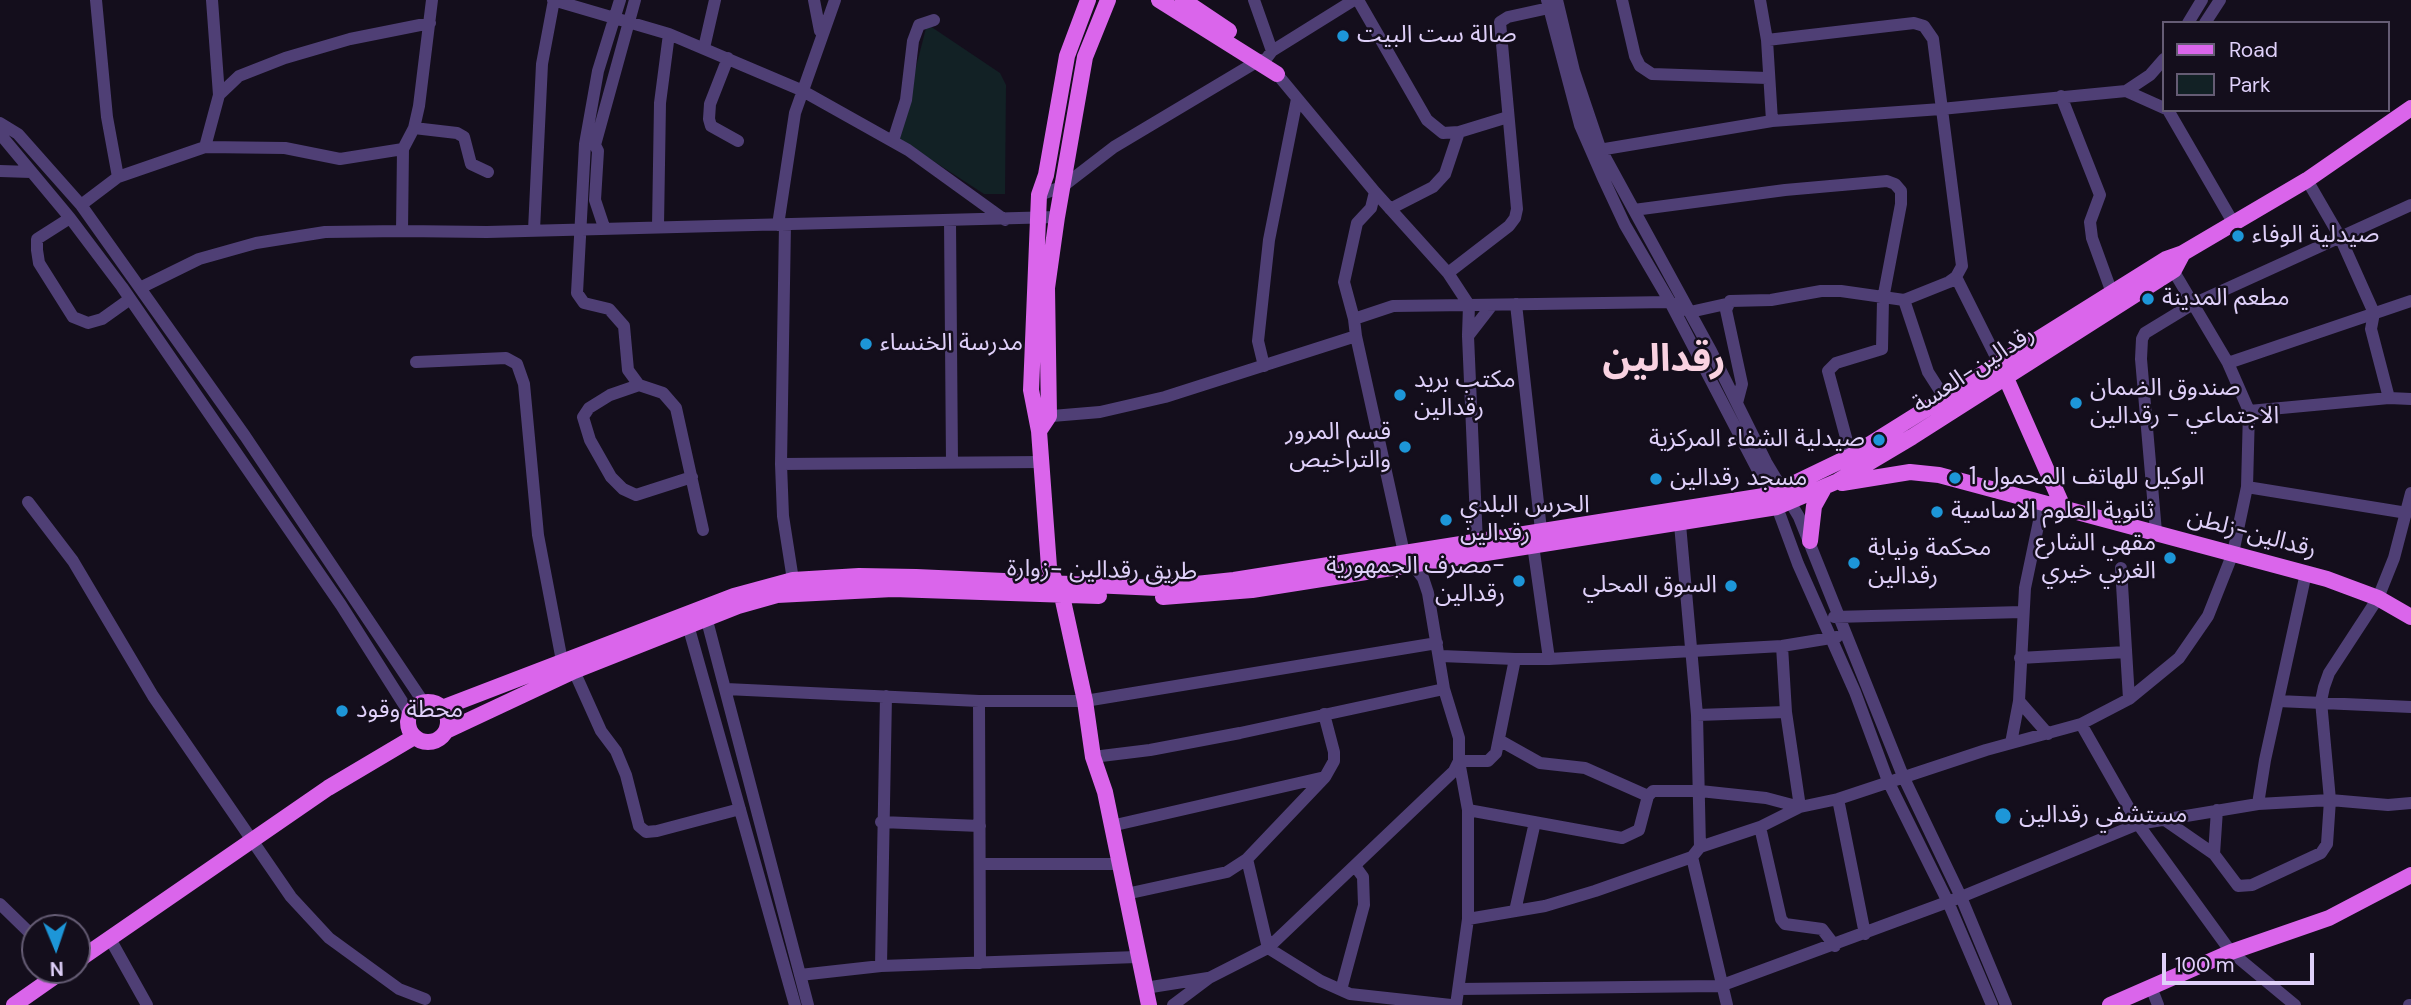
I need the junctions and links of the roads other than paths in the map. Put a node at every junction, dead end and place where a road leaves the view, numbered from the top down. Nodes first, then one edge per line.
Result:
1 (96, 0) edge
2 (212, 0) edge
3 (432, 0) edge
4 (554, 0) edge
5 (620, 0) edge
6 (635, 0) edge
7 (715, 0) edge
8 (814, 0) edge
9 (835, 0) edge
10 (1088, 0) edge
11 (1108, 0) edge
12 (1158, 0) edge
13 (1183, 0) edge
14 (1254, 0) edge
15 (1356, 0) edge
16 (1622, 0) edge
17 (1760, 0) edge
18 (2220, 0) edge
19 (2198, 1) edge
20 (1551, 3) edge
21 (621, 18) junction
22 (934, 20) dead end
23 (2189, 21) edge
24 (2206, 21) edge
25 (430, 23) junction
26 (669, 34) junction
27 (821, 34) junction
28 (1767, 40) junction
29 (704, 48) junction
30 (1265, 57) junction
31 (728, 58) junction
32 (2162, 67) edge
33 (1277, 74) joint
34 (1767, 78) junction
35 (801, 90) junction
36 (2126, 91) junction
37 (219, 95) junction
38 (2062, 96) junction
39 (1297, 99) junction
40 (2162, 107) edge
41 (2411, 108) edge
42 (1941, 109) junction
43 (2168, 112) edge
44 (1508, 117) junction
45 (1772, 121) junction
46 (0, 122) edge
47 (414, 128) junction
48 (1459, 132) junction
49 (738, 141) dead end
50 (893, 141) junction
51 (2, 142) edge
52 (205, 147) junction
53 (403, 149) junction
54 (1596, 150) junction
55 (0, 171) edge
56 (30, 172) junction
57 (488, 172) dead end
58 (118, 177) junction
59 (2307, 180) junction
60 (1062, 187) junction
61 (1376, 192) junction
62 (1039, 195) junction
63 (80, 205) junction
64 (2411, 205) edge
65 (1390, 209) junction
66 (1634, 210) junction
67 (1039, 217) junction
68 (1057, 217) junction
69 (70, 218) junction
70 (1005, 220) junction
71 (950, 221) junction
72 (782, 224) junction
73 (2234, 224) junction
74 (658, 226) junction
75 (604, 227) junction
76 (581, 229) junction
77 (534, 230) junction
78 (402, 231) junction
79 (2340, 237) junction
80 (2170, 265) junction
81 (1448, 273) junction
82 (1956, 278) junction
83 (140, 288) junction
84 (2112, 293) junction
85 (130, 299) junction
86 (1883, 299) junction
87 (1904, 300) junction
88 (2411, 300) edge
89 (1670, 302) junction
90 (1516, 304) junction
91 (1726, 304) junction
92 (1469, 305) junction
93 (1492, 305) junction
94 (2191, 305) junction
95 (1690, 312) junction
96 (2374, 313) junction
97 (1354, 319) junction
98 (1356, 336) junction
99 (1468, 336) junction
100 (416, 362) dead end
101 (2228, 363) junction
102 (1265, 366) junction
103 (2003, 370) junction
104 (201, 374) junction
105 (1987, 380) junction
106 (188, 382) junction
107 (639, 385) junction
108 (1944, 397) junction
109 (2389, 398) junction
110 (2411, 399) edge
111 (1737, 403) junction
112 (2249, 411) junction
113 (1041, 422) junction
114 (1851, 456) junction
115 (951, 463) junction
116 (1042, 463) junction
117 (781, 464) junction
118 (692, 477) junction
119 (1826, 487) junction
120 (2247, 487) junction
121 (2411, 494) edge
122 (1780, 498) junction
123 (28, 502) dead end
124 (2043, 502) junction
125 (2063, 507) junction
126 (2407, 513) junction
127 (1679, 515) junction
128 (703, 530) dead end
129 (2156, 532) junction
130 (1537, 538) junction
131 (1810, 541) junction
132 (1477, 543) junction
133 (2233, 553) junction
134 (1409, 557) junction
135 (2121, 568) dead end
136 (2306, 573) junction
137 (793, 580) junction
138 (1059, 590) junction
139 (2378, 598) junction
140 (2022, 612) junction
141 (705, 614) junction
142 (1840, 616) junction
143 (2411, 617) edge
144 (1824, 620) junction
145 (687, 621) junction
146 (1848, 635) junction
147 (1830, 638) junction
148 (1437, 643) junction
149 (1782, 646) junction
150 (1689, 651) junction
151 (2126, 652) junction
152 (1441, 656) junction
153 (2020, 657) junction
154 (1515, 659) junction
155 (1549, 659) junction
156 (568, 666) junction
157 (726, 689) junction
158 (1444, 689) junction
159 (886, 696) junction
160 (2129, 699) junction
161 (979, 701) junction
162 (1085, 701) junction
163 (2019, 701) junction
164 (2278, 701) junction
165 (2321, 701) junction
166 (424, 703) junction
167 (442, 708) junction
168 (2411, 708) edge
169 (1786, 712) junction
170 (410, 714) junction
171 (1324, 714) junction
172 (1697, 715) junction
173 (2081, 724) junction
174 (446, 731) junction
175 (2048, 734) junction
176 (414, 737) junction
177 (1499, 740) junction
178 (2011, 743) junction
179 (1093, 757) junction
180 (1459, 761) junction
181 (1903, 776) junction
182 (1325, 777) junction
183 (1888, 781) junction
184 (1700, 791) junction
185 (1648, 796) junction
186 (1838, 799) junction
187 (2330, 800) junction
188 (2411, 803) edge
189 (2258, 804) junction
190 (1800, 807) junction
191 (740, 809) junction
192 (1468, 810) junction
193 (2217, 810) junction
194 (2162, 818) junction
195 (881, 822) junction
196 (1535, 822) junction
197 (2138, 824) junction
198 (980, 826) junction
199 (1111, 826) junction
200 (1760, 828) junction
201 (251, 840) junction
202 (1696, 852) junction
203 (2214, 854) junction
204 (1247, 859) junction
205 (980, 864) junction
206 (1119, 864) junction
207 (1355, 866) junction
208 (2411, 875) edge
209 (1126, 894) junction
210 (1961, 897) junction
211 (1948, 902) junction
212 (0, 904) edge
213 (1515, 911) junction
214 (1468, 919) junction
215 (21, 924) edge
216 (1865, 934) junction
217 (109, 937) junction
218 (1835, 946) junction
219 (1268, 948) junction
220 (91, 950) edge
221 (2231, 952) junction
222 (1138, 957) junction
223 (980, 963) junction
224 (881, 966) junction
225 (800, 975) junction
226 (1209, 978) junction
227 (44, 984) edge
228 (1720, 986) junction
229 (2151, 987) junction
230 (1145, 988) junction
231 (1459, 989) junction
232 (1346, 996) edge
233 (425, 999) dead end
234 (14, 1005) edge
235 (147, 1005) edge
236 (795, 1005) edge
237 (808, 1005) edge
238 (1149, 1005) edge
239 (1174, 1005) edge
240 (1451, 1005) edge
241 (1456, 1005) edge
242 (1727, 1005) edge
243 (1992, 1005) edge
244 (2006, 1005) edge
245 (2110, 1005) edge
246 (2158, 1005) edge
247 (2295, 1005) edge

1 - 58 street
2 - 37 street
3 - 25 street
4 - 21 street
4 - 77 street
5 - 21 street
6 - 21 street
7 - 29 street
8 - 27 street
9 - 27 street
10 - 62 main road
11 - 60 main road
12 - 30 main road
13 - 30 main road
14 - 30 street
15 - 30 street
15 - 48 street
16 - 34 street
17 - 28 street
18 - 24 street
19 - 23 street
20 - 44 street
20 - 54 street
21 - 26 street
21 - 75 street
21 - 76 street
22 - 50 street
25 - 37 street
25 - 47 street
26 - 29 street
26 - 74 street
27 - 35 street
28 - 34 street
28 - 42 street
29 - 31 street
30 - 33 main road
30 - 60 street
31 - 35 street
31 - 49 street
32 - 36 street
33 - 39 street
34 - 45 street
35 - 50 street
35 - 72 street
36 - 38 street
36 - 40 street
37 - 52 street
38 - 42 street
38 - 84 street
39 - 61 street
39 - 102 street
41 - 59 main road, رقدالين-العسة
42 - 45 street
42 - 82 street
43 - 73 street
44 - 48 street
44 - 81 street
45 - 54 street
46 - 63 street
47 - 53 street
47 - 57 street
48 - 65 street
50 - 70 street
51 - 56 street
52 - 53 street
52 - 58 street
53 - 78 street
54 - 66 street
54 - 89 street
55 - 56 street
56 - 69 street
58 - 63 street
59 - 73 main road, رقدالين-العسة
59 - 79 street
60 - 62 street
60 - 68 main road
61 - 65 street
61 - 97 street
62 - 67 main road
63 - 83 street
64 - 79 street
65 - 81 street
66 - 86 street
66 - 95 street
67 - 68 street
67 - 70 street
67 - 113 main road
68 - 113 main road
69 - 85 street
69 - 85 street
70 - 71 street
71 - 72 street
71 - 115 street
72 - 74 street
72 - 117 street
73 - 80 main road, رقدالين-العسة
74 - 75 street
75 - 76 street
76 - 77 street
76 - 107 street
77 - 78 street
78 - 83 street
79 - 94 street
79 - 96 street
80 - 84 main road, رقدالين-العسة
80 - 94 street
80 - 103 main road, رقدالين-العسة
81 - 92 street
82 - 87 street
82 - 103 street
83 - 104 street
84 - 103 main road, رقدالين-العسة
85 - 106 street
86 - 87 street
86 - 91 street
86 - 114 street
87 - 108 street
88 - 96 street
89 - 90 street
89 - 95 street
89 - 122 street
90 - 93 street
90 - 130 street
91 - 95 street
91 - 111 street
92 - 93 street
92 - 97 street
92 - 99 street
93 - 99 street
94 - 101 street
94 - 129 street
95 - 111 street
96 - 101 street
96 - 109 street
97 - 98 street
98 - 102 street
98 - 134 street
99 - 132 street
100 - 156 street
101 - 112 street
102 - 113 street
103 - 105 main road, رقدالين-العسة
103 - 125 main road
104 - 106 street
104 - 166 street
105 - 108 main road, رقدالين-العسة
105 - 119 main road, رقدالين-العسة
106 - 170 street
107 - 118 street
107 - 118 street
108 - 114 main road, رقدالين-العسة
109 - 110 street
109 - 112 street
111 - 122 street
112 - 120 street
113 - 116 main road
114 - 122 main road, رقدالين-العسة
115 - 116 street
115 - 117 street
116 - 138 main road
117 - 137 street
118 - 128 street
119 - 122 main road, رقدالين-العسة
119 - 124 main road, رقدالين-زلطن
119 - 131 main road
120 - 126 street
120 - 133 street
121 - 126 street
122 - 127 main road, طريق رقدالين -زوارة
122 - 131 street
122 - 144 street
123 - 201 street
124 - 125 main road, رقدالين-زلطن
124 - 140 street
125 - 129 main road, رقدالين-زلطن
126 - 139 street
127 - 130 main road, طريق رقدالين -زوارة
127 - 150 street
129 - 133 main road, رقدالين-زلطن
130 - 132 main road, طريق رقدالين -زوارة
130 - 134 main road, طريق رقدالين -زوارة
130 - 155 street
131 - 142 street
132 - 134 main road, طريق رقدالين -زوارة
133 - 136 main road, رقدالين-زلطن
133 - 160 street
134 - 138 main road, طريق رقدالين -زوارة
134 - 148 street
135 - 151 street
136 - 139 main road, رقدالين-زلطن
136 - 164 street
137 - 138 main road, طريق رقدالين -زوارة
137 - 141 main road, طريق رقدالين -زوارة
138 - 141 main road, طريق رقدالين -زوارة
138 - 162 main road
139 - 143 main road, رقدالين-زلطن
139 - 165 street
140 - 142 street
140 - 153 street
141 - 145 main road, طريق رقدالين -زوارة
141 - 157 street
142 - 144 street
142 - 146 street
144 - 147 street
145 - 156 main road, طريق رقدالين -زوارة
145 - 191 street
146 - 147 street
146 - 181 street
147 - 149 street
147 - 183 street
148 - 152 street
148 - 162 street
149 - 150 street
149 - 169 street
150 - 155 street
150 - 172 street
151 - 153 street
151 - 160 street
152 - 154 street
152 - 158 street
153 - 163 street
154 - 155 street
154 - 177 street
156 - 167 main road, طريق رقدالين -زوارة
156 - 174 main road, طريق رقدالين -زوارة
156 - 191 street
157 - 159 street
157 - 225 street
158 - 171 street
158 - 180 street
159 - 161 street
159 - 195 street
160 - 173 street
161 - 162 street
161 - 198 street
162 - 179 main road
163 - 175 street
163 - 178 street
164 - 165 street
164 - 189 street
165 - 168 street
165 - 187 street
166 - 167 main road
166 - 170 main road
167 - 174 main road
169 - 172 street
169 - 190 street
170 - 176 main road
171 - 179 street
171 - 182 street
172 - 184 street
173 - 175 street
173 - 197 street
174 - 176 main road
175 - 178 street
176 - 201 main road
177 - 180 street
177 - 185 street
178 - 181 street
179 - 199 main road
180 - 192 street
180 - 207 street
181 - 183 street
181 - 210 street
182 - 199 street
182 - 204 street
183 - 186 street
183 - 211 street
184 - 185 street
184 - 190 street
184 - 202 street
185 - 196 street
186 - 190 street
186 - 216 street
187 - 188 street
187 - 189 street
187 - 203 street
189 - 193 street
190 - 200 street
191 - 236 street
192 - 196 street
192 - 214 street
193 - 194 street
193 - 203 street
194 - 197 street
194 - 203 street
195 - 198 street
195 - 224 street
196 - 213 street
197 - 210 street
197 - 221 street
198 - 205 street
199 - 206 main road
200 - 202 street
200 - 218 street
201 - 217 main road
201 - 233 street
202 - 213 street
202 - 228 street
204 - 209 street
204 - 219 street
205 - 206 street
205 - 223 street
206 - 209 main road
207 - 219 street
207 - 232 street
208 - 221 main road
209 - 222 main road
210 - 211 street
210 - 244 street
211 - 216 street
211 - 243 street
212 - 215 street
213 - 214 street
214 - 231 street
216 - 218 street
217 - 220 main road
217 - 235 street
218 - 228 street
219 - 226 street
219 - 232 street
221 - 229 main road
221 - 247 street
222 - 223 street
222 - 230 main road
223 - 224 street
224 - 225 street
225 - 237 street
226 - 230 street
226 - 239 street
227 - 234 main road
228 - 231 street
228 - 242 street
229 - 245 main road
229 - 246 street
230 - 238 main road
231 - 241 street
232 - 240 street

